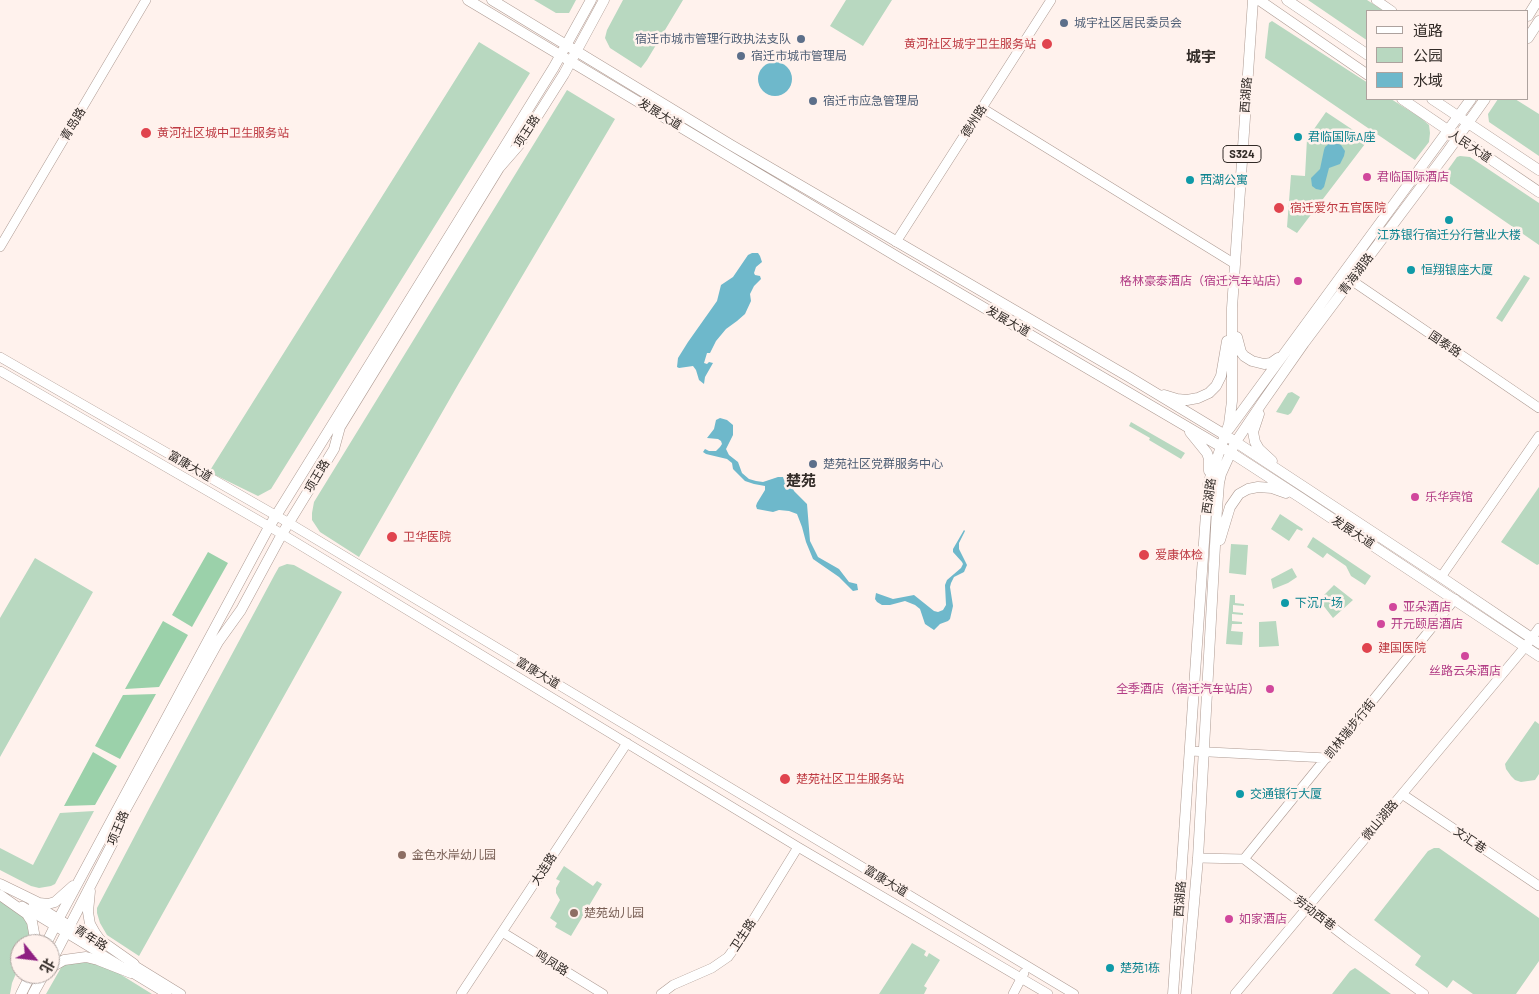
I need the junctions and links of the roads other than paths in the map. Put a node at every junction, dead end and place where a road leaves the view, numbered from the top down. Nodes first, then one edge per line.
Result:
1 (146, 0) edge
2 (468, 0) edge
3 (492, 0) edge
4 (591, 0) edge
5 (604, 0) edge
6 (1051, 0) edge
7 (1252, 0) edge
8 (1259, 0) edge
9 (1287, 0) edge
10 (1376, 0) edge
11 (1538, 0) edge
12 (1300, 8) junction
13 (1391, 10) edge
14 (1529, 14) edge
15 (1290, 21) junction
16 (1539, 22) edge
17 (1529, 37) edge
18 (566, 46) junction
19 (1366, 54) edge
20 (561, 55) junction
21 (574, 56) junction
22 (1366, 74) edge
23 (1403, 100) edge
24 (1434, 100) edge
25 (1470, 100) edge
26 (1484, 100) edge
27 (982, 108) junction
28 (1459, 116) junction
29 (1469, 123) junction
30 (1448, 131) junction
31 (1458, 138) junction
32 (1539, 170) edge
33 (1539, 192) edge
34 (896, 242) junction
35 (0, 247) edge
36 (1235, 264) junction
37 (1351, 280) junction
38 (1232, 308) junction
39 (1281, 356) junction
40 (0, 357) edge
41 (0, 372) edge
42 (1129, 377) junction
43 (1278, 380) junction
44 (1539, 408) edge
45 (1185, 427) junction
46 (1224, 436) junction
47 (1539, 436) edge
48 (1220, 446) junction
49 (1233, 448) junction
50 (1208, 484) junction
51 (1305, 494) junction
52 (276, 515) junction
53 (289, 523) junction
54 (269, 527) junction
55 (282, 534) junction
56 (1214, 569) junction
57 (1441, 577) junction
58 (1454, 599) junction
59 (1539, 628) edge
60 (1537, 640) edge
61 (1525, 647) junction
62 (1539, 656) edge
63 (627, 743) junction
64 (1190, 751) junction
65 (1204, 752) junction
66 (1326, 758) junction
67 (1402, 794) junction
68 (799, 848) junction
69 (1198, 858) junction
70 (1244, 859) junction
71 (79, 881) junction
72 (0, 884) edge
73 (91, 885) junction
74 (1539, 886) edge
75 (0, 894) edge
76 (1307, 908) junction
77 (56, 922) junction
78 (68, 929) junction
79 (502, 932) junction
80 (34, 934) edge
81 (51, 934) edge
82 (60, 945) edge
83 (60, 962) edge
84 (1028, 966) junction
85 (132, 968) junction
86 (1022, 978) junction
87 (166, 994) edge
88 (181, 994) edge
89 (461, 994) edge
90 (603, 994) edge
91 (661, 994) edge
92 (668, 994) edge
93 (1013, 994) edge
94 (1048, 994) edge
95 (1074, 994) edge
96 (1173, 994) edge
97 (1186, 994) edge
98 (1235, 994) edge
99 (1424, 994) edge

1 - 35 street, 青岛路
2 - 20 main road, 发展大道
3 - 18 main road, 发展大道
4 - 18 main road, 项王路
5 - 21 main road, 项王路
6 - 27 street, 德州路
7 - 36 main road, 西湖路 / S324
8 - 15 main road
9 - 12 main road
10 - 13 street
11 - 14 main road
12 - 15 main road
12 - 19 main road
15 - 22 main road
16 - 17 main road
18 - 20 main road, 项王路
18 - 21 main road, 发展大道
20 - 21 main road, 发展大道
20 - 52 main road, 项王路
21 - 34 main road, 发展大道
21 - 45 main road, 发展大道
21 - 53 main road, 项王路
23 - 30 main road, 人民大道
24 - 28 main road, 人民大道
25 - 28 main road, 青海湖路
26 - 29 main road, 青海湖路
27 - 34 street, 德州路
27 - 36 street
28 - 29 main road, 人民大道
28 - 30 main road, 青海湖路
29 - 31 main road, 青海湖路
29 - 32 main road, 人民大道
30 - 31 main road, 人民大道
30 - 39 main road, 青海湖路
31 - 33 main road, 人民大道
31 - 37 main road, 青海湖路
34 - 42 main road, 发展大道
36 - 38 main road, 西湖路 / S324
37 - 43 main road, 青海湖路
37 - 44 street, 国泰路
38 - 39 main road
38 - 42 main road
38 - 46 main road, 西湖路 / S324
39 - 46 main road, 青海湖路
40 - 52 street, 富康大道
41 - 54 street, 富康大道
42 - 46 main road, 发展大道
43 - 49 main road, 青海湖路
43 - 51 main road
45 - 48 main road, 发展大道
45 - 50 main road
46 - 48 main road, 西湖路
46 - 49 main road, 发展大道
47 - 57 street
48 - 49 main road, 发展大道
48 - 50 main road, 西湖路
49 - 51 main road, 发展大道
49 - 56 main road, 西湖路
50 - 64 main road, 西湖路
51 - 56 main road
51 - 57 main road, 发展大道
51 - 58 main road, 发展大道
52 - 53 street, 富康大道
52 - 54 main road, 项王路
53 - 55 main road, 项王路
53 - 84 street, 富康大道
54 - 55 street, 富康大道
54 - 71 main road, 项王路
55 - 63 street, 富康大道
55 - 73 main road, 项王路
56 - 65 main road, 西湖路
57 - 60 main road, 发展大道
58 - 61 main road, 发展大道
58 - 66 street, 凯林瑞步行街
59 - 60 street, 微山湖路
60 - 61 street, 微山湖路
61 - 62 main road, 发展大道
61 - 67 street, 微山湖路
63 - 68 street, 富康大道
63 - 79 street, 大连路
64 - 65 street
64 - 96 main road, 西湖路
65 - 66 street
65 - 69 main road, 西湖路
66 - 70 street, 凯林瑞步行街
67 - 74 street, 文汇巷
67 - 76 street, 微山湖路
68 - 86 street, 富康大道
68 - 91 street, 卫生路
68 - 92 street, 卫生路
69 - 70 street
69 - 97 main road, 西湖路
70 - 76 street, 劳动西巷
71 - 72 main road
71 - 77 main road, 项王路
72 - 77 street, 青年路
73 - 78 main road, 项王路
73 - 85 main road
75 - 77 street, 青年路
75 - 80 main road
76 - 98 street, 微山湖路
76 - 99 street, 劳动西巷
77 - 78 street, 青年路
77 - 81 main road, 项王路
78 - 82 main road, 项王路
78 - 85 street, 青年路
79 - 89 street, 大连路
79 - 90 street, 鸣凤路
83 - 85 main road
84 - 86 street
84 - 95 street, 富康大道
85 - 87 street, 青年路
85 - 88 street, 青年路
86 - 93 street
86 - 94 street, 富康大道

